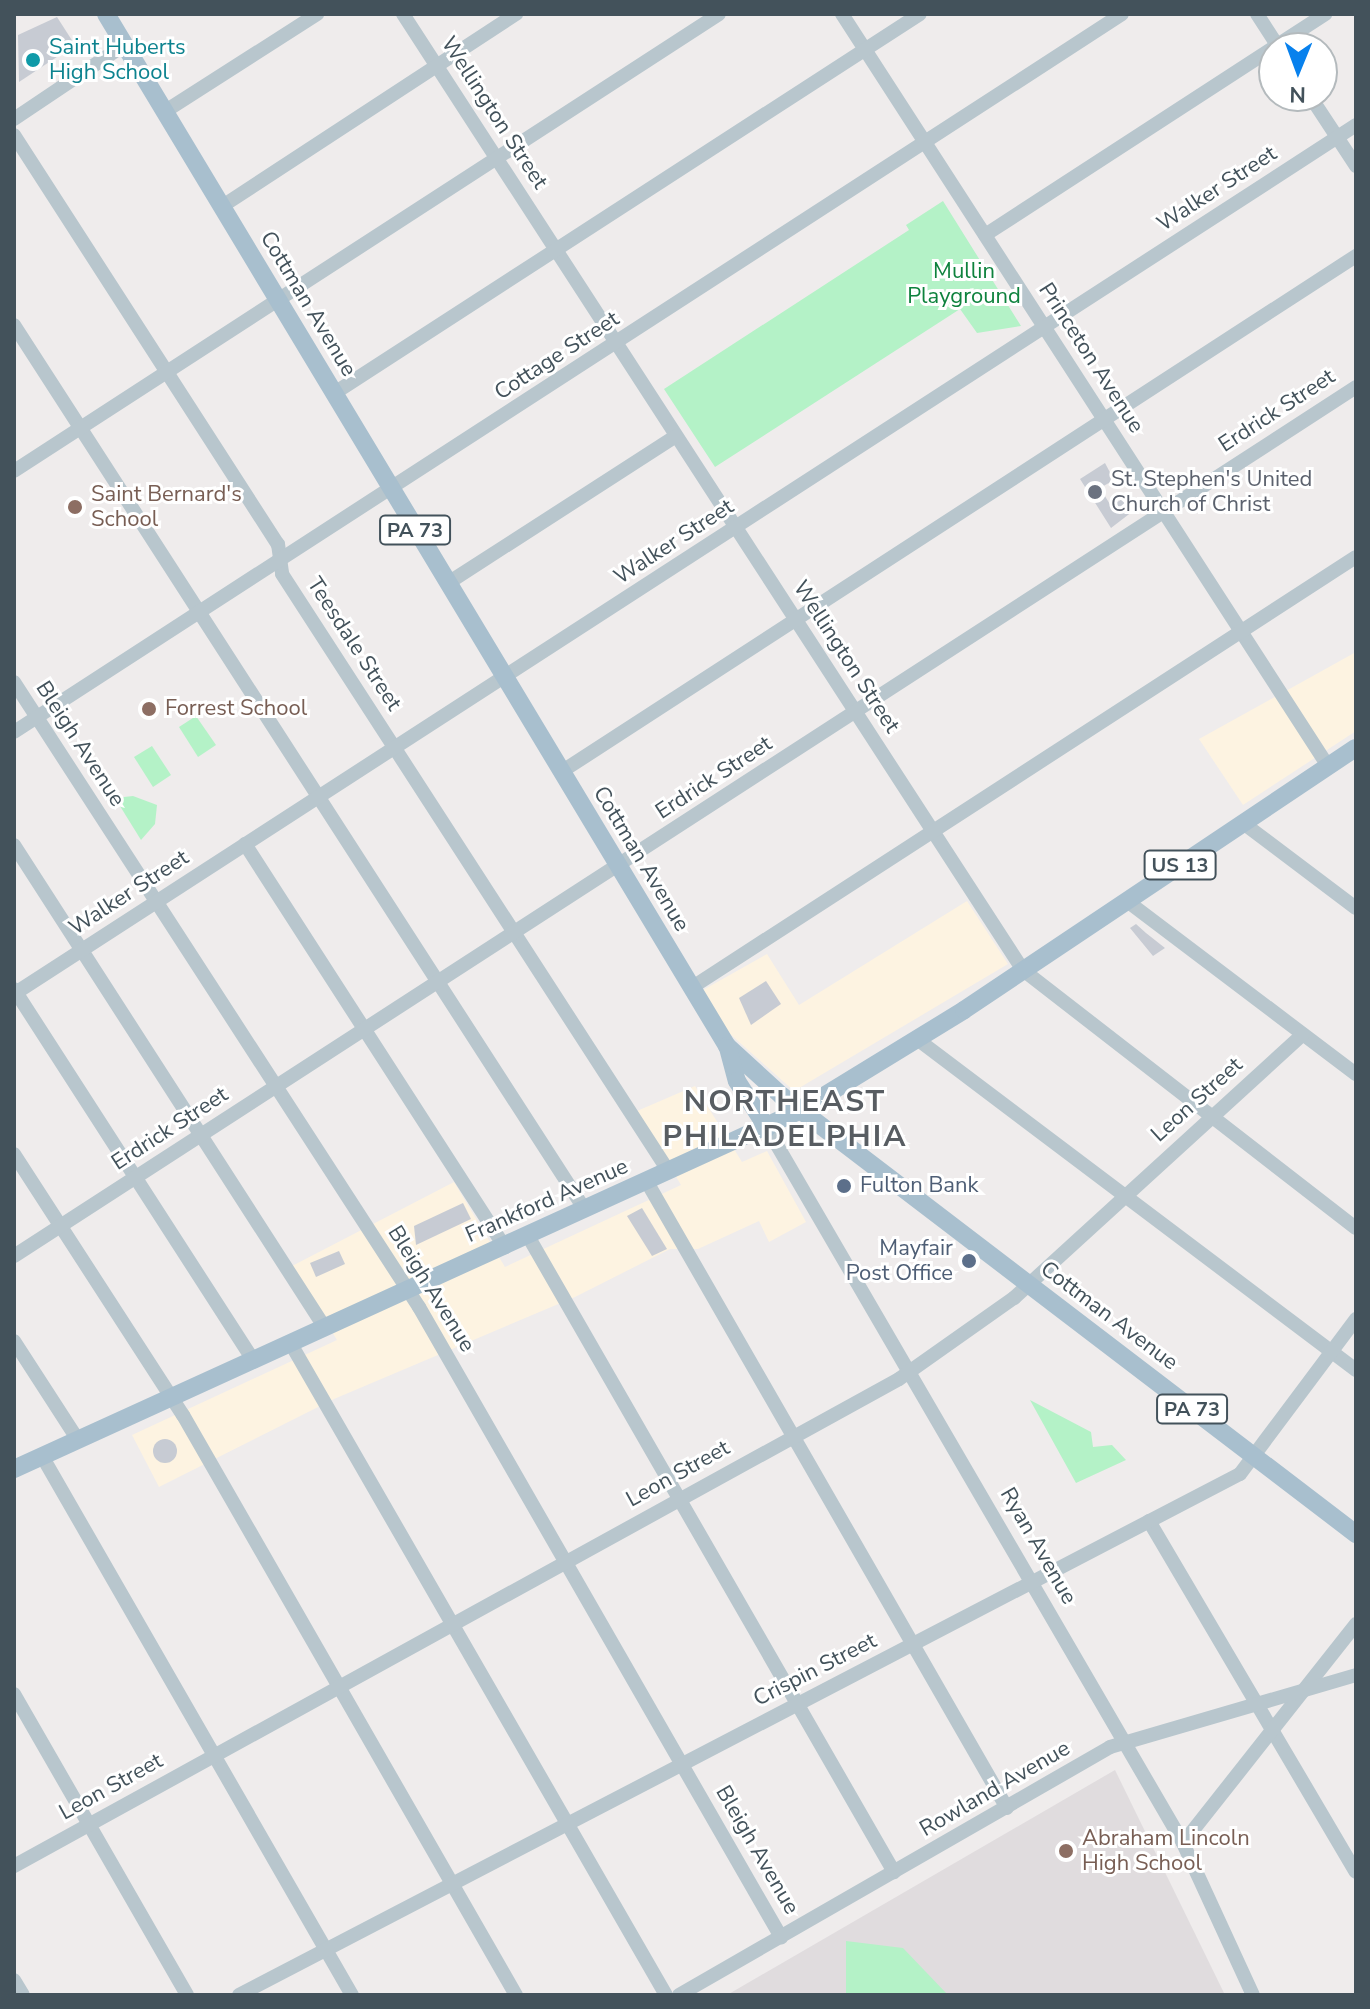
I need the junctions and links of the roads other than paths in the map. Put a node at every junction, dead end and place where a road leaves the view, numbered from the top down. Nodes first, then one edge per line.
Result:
1 (317, 14) edge
2 (403, 14) edge
3 (516, 14) edge
4 (719, 14) edge
5 (842, 14) edge
6 (920, 14) edge
7 (1122, 14) edge
8 (1257, 14) edge
9 (1325, 14) edge
10 (109, 15) edge
11 (1269, 32) edge
12 (1299, 32) edge
13 (124, 45) junction
14 (865, 50) junction
15 (1258, 59) edge
16 (437, 65) junction
17 (164, 112) junction
18 (1321, 112) edge
19 (14, 119) edge
20 (1356, 125) edge
21 (14, 135) edge
22 (1337, 137) junction
23 (925, 142) junction
24 (496, 158) junction
25 (1356, 166) edge
26 (221, 207) junction
27 (985, 235) junction
28 (556, 250) junction
29 (1356, 256) edge
30 (278, 301) junction
31 (14, 325) edge
32 (1044, 327) junction
33 (617, 343) junction
34 (167, 372) junction
35 (1356, 387) edge
36 (333, 394) junction
37 (1105, 419) junction
38 (81, 429) junction
39 (676, 436) junction
40 (14, 471) edge
41 (391, 490) junction
42 (1163, 511) junction
43 (736, 528) junction
44 (1356, 557) edge
45 (281, 559) junction
46 (448, 583) junction
47 (200, 615) junction
48 (795, 620) junction
49 (1242, 631) junction
50 (504, 678) junction
51 (14, 682) edge
52 (857, 713) junction
53 (37, 717) junction
54 (14, 732) edge
55 (395, 748) junction
56 (1356, 748) edge
57 (1328, 766) junction
58 (561, 772) junction
59 (320, 796) junction
60 (1243, 823) junction
61 (933, 833) junction
62 (245, 844) junction
63 (14, 845) edge
64 (618, 867) junction
65 (1127, 901) junction
66 (157, 902) junction
67 (1356, 908) edge
68 (515, 934) junction
69 (82, 950) junction
70 (1023, 970) junction
71 (440, 982) junction
72 (691, 988) junction
73 (15, 992) edge
74 (365, 1030) junction
75 (1303, 1034) junction
76 (917, 1039) junction
77 (727, 1046) junction
78 (1356, 1074) edge
79 (277, 1087) junction
80 (801, 1110) junction
81 (1211, 1117) junction
82 (767, 1128) junction
83 (201, 1135) junction
84 (14, 1154) edge
85 (669, 1172) junction
86 (135, 1177) junction
87 (647, 1182) junction
88 (1124, 1195) junction
89 (585, 1210) junction
90 (60, 1226) junction
91 (1356, 1228) edge
92 (528, 1236) junction
93 (505, 1247) junction
94 (14, 1256) edge
95 (1028, 1283) junction
96 (408, 1291) junction
97 (1356, 1319) edge
98 (325, 1328) junction
99 (14, 1341) edge
100 (291, 1344) junction
101 (1332, 1352) junction
102 (254, 1361) junction
103 (1356, 1370) edge
104 (910, 1371) junction
105 (172, 1398) junction
106 (793, 1437) junction
107 (78, 1440) junction
108 (42, 1456) junction
109 (1254, 1457) junction
110 (14, 1469) edge
111 (679, 1498) junction
112 (1149, 1521) junction
113 (1356, 1534) edge
114 (565, 1561) junction
115 (1034, 1582) junction
116 (452, 1624) junction
117 (1356, 1624) edge
118 (913, 1644) junction
119 (1356, 1675) edge
120 (339, 1687) junction
121 (1303, 1690) junction
122 (14, 1694) edge
123 (797, 1704) junction
124 (1255, 1705) junction
125 (1273, 1727) junction
126 (1127, 1744) junction
127 (214, 1756) junction
128 (682, 1764) junction
129 (1007, 1808) junction
130 (567, 1824) junction
131 (89, 1825) junction
132 (1183, 1843) junction
133 (14, 1866) edge
134 (894, 1872) junction
135 (1356, 1872) edge
136 (452, 1884) junction
137 (781, 1937) junction
138 (325, 1949) junction
139 (14, 1980) edge
140 (23, 1995) edge
141 (187, 1995) edge
142 (239, 1995) edge
143 (352, 1995) edge
144 (516, 1995) edge
145 (666, 1995) edge
146 (679, 1995) edge
147 (1253, 1995) edge

1 - 17 street
2 - 16 street, Wellington Street
3 - 16 street
4 - 24 street
5 - 14 street, Princeton Avenue
6 - 14 street
7 - 23 street, Cottage Street
8 - 11 street
9 - 12 street
10 - 13 main road, Cottman Avenue / PA 73
13 - 17 main road, Cottman Avenue / PA 73
13 - 19 street
14 - 23 street, Princeton Avenue
14 - 28 street
15 - 27 street
16 - 24 street, Wellington Street
16 - 26 street
17 - 26 main road, Cottman Avenue / PA 73
18 - 22 street
20 - 22 street, Walker Street
21 - 34 street, Teesdale Street
22 - 25 street
22 - 32 street, Walker Street
23 - 27 street, Princeton Avenue
23 - 33 street, Cottage Street
24 - 28 street, Wellington Street
24 - 30 street
26 - 30 main road, Cottman Avenue / PA 73
27 - 32 street, Princeton Avenue
28 - 33 street, Wellington Street
28 - 36 street
29 - 37 street
30 - 34 street
30 - 36 main road, Cottman Avenue / PA 73
31 - 38 street
32 - 37 street, Princeton Avenue
32 - 43 street, Walker Street
33 - 39 street, Wellington Street
33 - 41 street, Cottage Street
34 - 38 street
34 - 45 street, Teesdale Street
35 - 42 street, Erdrick Street
36 - 41 main road, Cottman Avenue / PA 73
37 - 42 street, Princeton Avenue
37 - 48 street
38 - 40 street
38 - 47 street
39 - 43 street, Wellington Street
39 - 46 street
41 - 45 street, Cottage Street
41 - 46 main road, Cottman Avenue / PA 73
42 - 49 street, Princeton Avenue
42 - 52 street, Erdrick Street
43 - 48 street, Wellington Street
43 - 50 street, Walker Street
44 - 49 street
45 - 47 street, Cottage Street
45 - 55 street, Teesdale Street
46 - 50 main road, Cottman Avenue / PA 73
47 - 53 street, Cottage Street
47 - 59 street
48 - 52 street, Wellington Street
48 - 58 street
49 - 57 street, Princeton Avenue
49 - 61 street
50 - 55 street, Walker Street
50 - 58 main road, Cottman Avenue / PA 73
51 - 53 street, Bleigh Avenue
52 - 61 street, Wellington Street
52 - 64 street, Erdrick Street
53 - 54 street, Cottage Street
53 - 66 street, Bleigh Avenue
55 - 59 street, Walker Street
55 - 68 street, Teesdale Street
56 - 57 main road, Frankford Avenue / US 13
57 - 60 main road, Frankford Avenue / US 13
58 - 64 main road, Cottman Avenue / PA 73
59 - 62 street, Walker Street
59 - 71 street
60 - 65 main road, Frankford Avenue / US 13
60 - 67 street
61 - 70 street, Wellington Street
61 - 72 street
62 - 66 street, Walker Street
62 - 74 street
63 - 69 street
64 - 68 street, Erdrick Street
64 - 72 main road, Cottman Avenue / PA 73
65 - 70 main road, Frankford Avenue / US 13
65 - 75 street
66 - 69 street, Walker Street
66 - 79 street, Bleigh Avenue
68 - 71 street, Erdrick Street
68 - 85 street, Teesdale Street
69 - 73 street, Walker Street
69 - 83 street
70 - 76 main road, Frankford Avenue / US 13
70 - 81 street, Wellington Street
71 - 74 street, Erdrick Street
71 - 89 street
72 - 77 main road, Cottman Avenue / PA 73
73 - 86 street
74 - 79 street, Erdrick Street
74 - 93 street
75 - 78 street
75 - 81 street, Leon Street
76 - 80 main road, Frankford Avenue / US 13
76 - 88 street
77 - 80 main road, Cottman Avenue / PA 73
77 - 82 main road
79 - 83 street, Erdrick Street
79 - 96 street, Bleigh Avenue
80 - 82 main road, Frankford Avenue / US 13
80 - 95 main road, Cottman Avenue / PA 73
81 - 88 street, Leon Street
81 - 91 street, Wellington Street
82 - 85 main road, Frankford Avenue / US 13
82 - 104 street, Ryan Avenue
83 - 86 street, Erdrick Street
83 - 98 street
84 - 90 street
85 - 87 main road, Frankford Avenue / US 13
86 - 90 street, Erdrick Street
86 - 102 street
87 - 89 main road, Frankford Avenue / US 13
87 - 106 street
88 - 95 street, Leon Street
88 - 101 street
89 - 92 main road, Frankford Avenue / US 13
90 - 94 street, Erdrick Street
90 - 105 street
92 - 93 main road, Frankford Avenue / US 13
92 - 111 street
93 - 96 main road, Frankford Avenue / US 13
95 - 104 street, Leon Street
95 - 109 main road, Cottman Avenue / PA 73
96 - 98 main road, Frankford Avenue / US 13
96 - 114 street, Bleigh Avenue
97 - 101 street, Crispin Street
98 - 100 main road, Frankford Avenue / US 13
99 - 107 street
100 - 102 main road, Frankford Avenue / US 13
100 - 116 street
101 - 103 street
101 - 109 street, Crispin Street
102 - 105 main road, Frankford Avenue / US 13
104 - 106 street, Leon Street
104 - 115 street, Ryan Avenue
105 - 107 main road, Frankford Avenue / US 13
105 - 120 street
106 - 111 street, Leon Street
106 - 118 street
107 - 108 main road, Frankford Avenue / US 13
108 - 110 main road, Frankford Avenue / US 13
108 - 127 street
109 - 112 street, Crispin Street
109 - 113 main road, Cottman Avenue / PA 73
111 - 114 street, Leon Street
111 - 123 street
112 - 115 street, Crispin Street
112 - 124 street
114 - 116 street, Leon Street
114 - 128 street, Bleigh Avenue
115 - 118 street, Crispin Street
115 - 126 street, Ryan Avenue
116 - 120 street, Leon Street
116 - 130 street
117 - 121 street
118 - 123 street, Crispin Street
118 - 129 street
119 - 121 street, Rowland Avenue
120 - 127 street, Leon Street
120 - 136 street
121 - 124 street, Rowland Avenue
121 - 125 street
122 - 131 street
123 - 128 street, Crispin Street
123 - 134 street
124 - 125 street
124 - 126 street, Rowland Avenue
125 - 132 street
125 - 135 street
126 - 129 street, Rowland Avenue
126 - 132 street, Ryan Avenue
127 - 131 street, Leon Street
127 - 138 street
128 - 130 street, Crispin Street
128 - 137 street, Bleigh Avenue
129 - 134 street, Rowland Avenue
130 - 136 street, Crispin Street
130 - 145 street
131 - 133 street, Leon Street
131 - 141 street
132 - 147 street, Ryan Avenue
134 - 137 street, Rowland Avenue
136 - 138 street, Crispin Street
136 - 144 street
137 - 146 street, Rowland Avenue
138 - 142 street, Crispin Street
138 - 143 street
139 - 140 street

